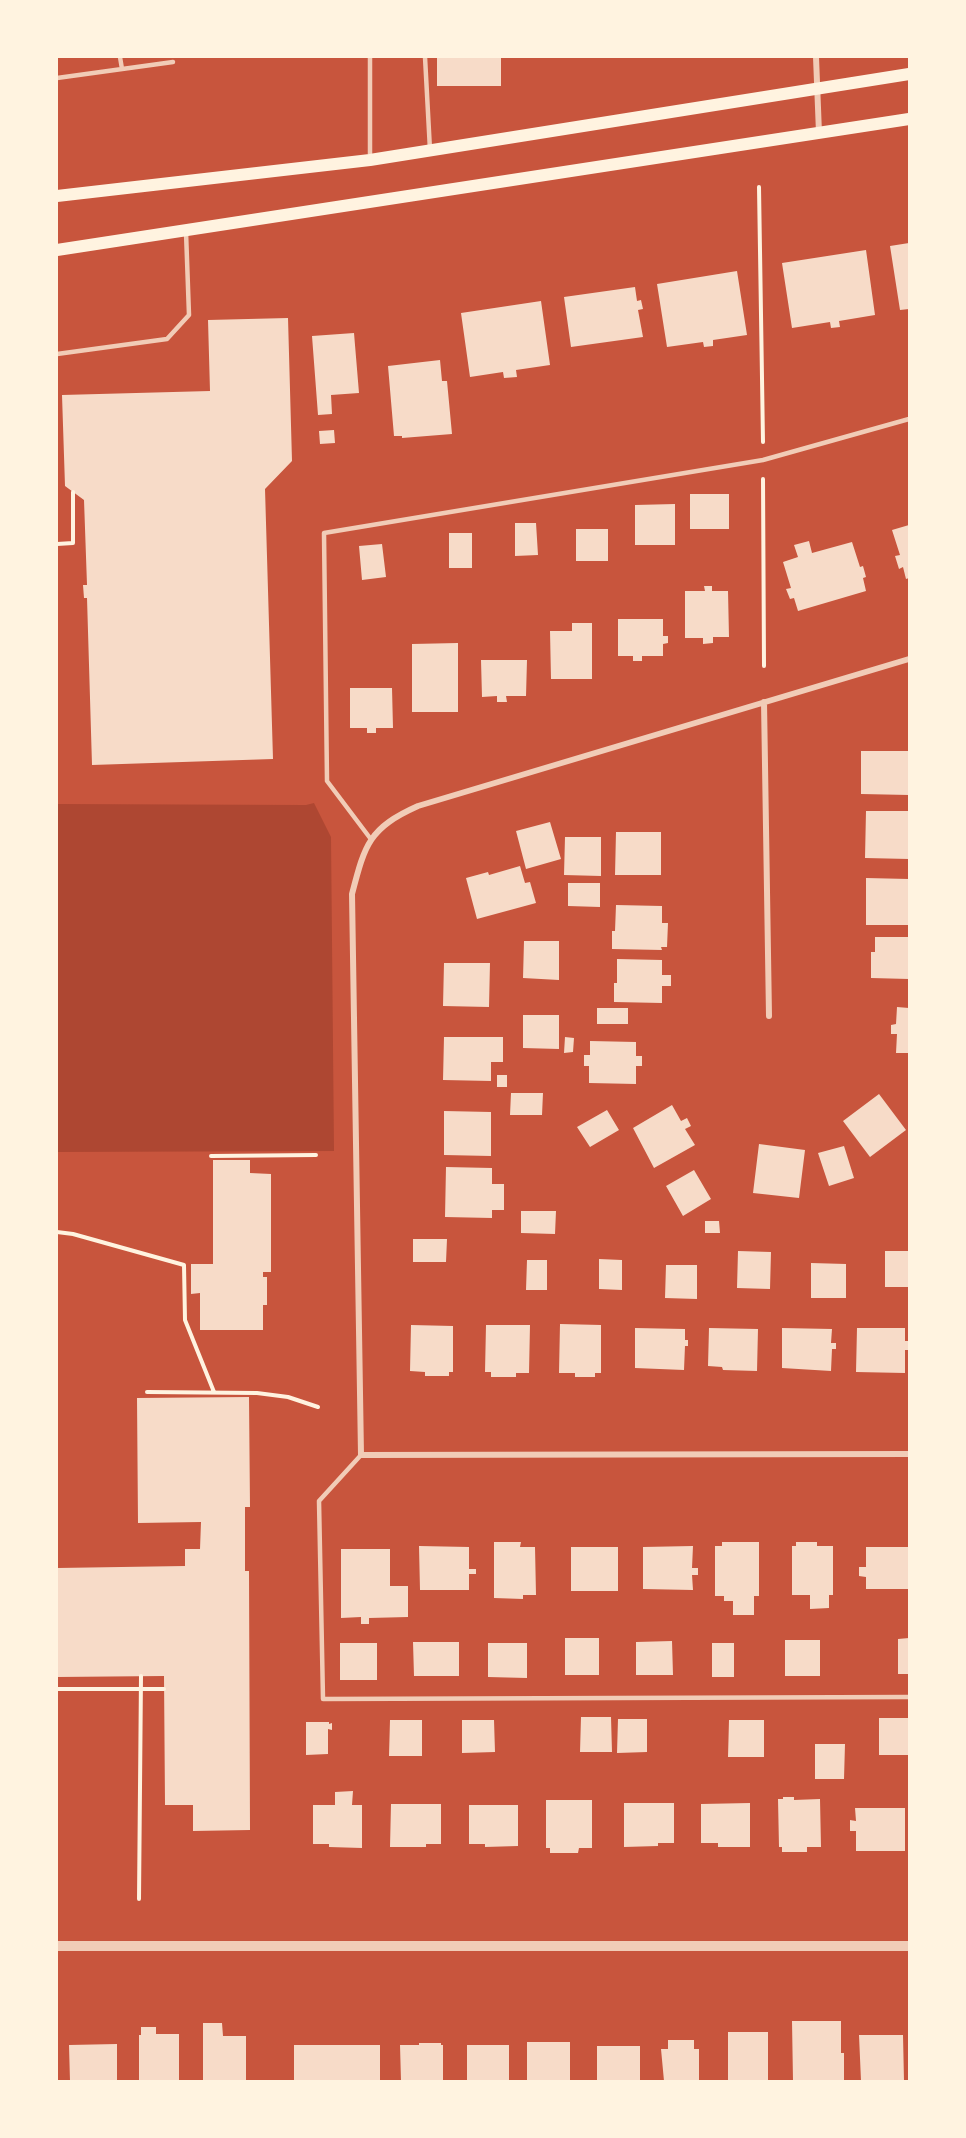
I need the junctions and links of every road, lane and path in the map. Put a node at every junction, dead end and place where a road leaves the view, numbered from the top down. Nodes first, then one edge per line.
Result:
1 (120, 57) edge
2 (370, 57) edge
3 (424, 57) edge
4 (816, 57) edge
5 (173, 62) dead end
6 (122, 69) junction
7 (909, 74) edge
8 (57, 78) edge
9 (817, 88) junction
10 (909, 119) edge
11 (819, 133) junction
12 (430, 150) junction
13 (370, 160) junction
14 (759, 187) dead end
15 (57, 196) edge
16 (186, 230) junction
17 (57, 250) edge
18 (57, 354) edge
19 (909, 419) edge
20 (763, 460) junction
21 (73, 492) dead end
22 (57, 544) edge
23 (909, 659) edge
24 (764, 666) dead end
25 (764, 702) junction
26 (370, 838) junction
27 (770, 1016) dead end
28 (316, 1155) dead end
29 (211, 1156) dead end
30 (57, 1232) edge
31 (147, 1392) dead end
32 (214, 1392) junction
33 (318, 1407) dead end
34 (909, 1454) edge
35 (361, 1455) junction
36 (141, 1676) dead end
37 (57, 1689) edge
38 (141, 1689) junction
39 (164, 1689) dead end
40 (909, 1697) edge
41 (139, 1899) dead end
42 (57, 1946) edge
43 (909, 1946) edge

1 - 6 lane
2 - 13 lane
3 - 12 lane
4 - 9 street
5 - 6 lane
6 - 8 lane
7 - 9 main road
9 - 11 street
9 - 12 main road
10 - 11 main road
11 - 16 main road
12 - 13 main road
13 - 15 main road
14 - 20 path
16 - 17 main road
16 - 18 lane
19 - 20 lane
20 - 24 path
20 - 26 lane
21 - 22 path
23 - 25 street
25 - 26 street
25 - 27 street
26 - 35 street
28 - 29 path
30 - 32 path
31 - 32 path
32 - 33 path
34 - 35 street
35 - 40 lane
36 - 38 path
37 - 38 path
38 - 39 path
38 - 41 path
42 - 43 street

